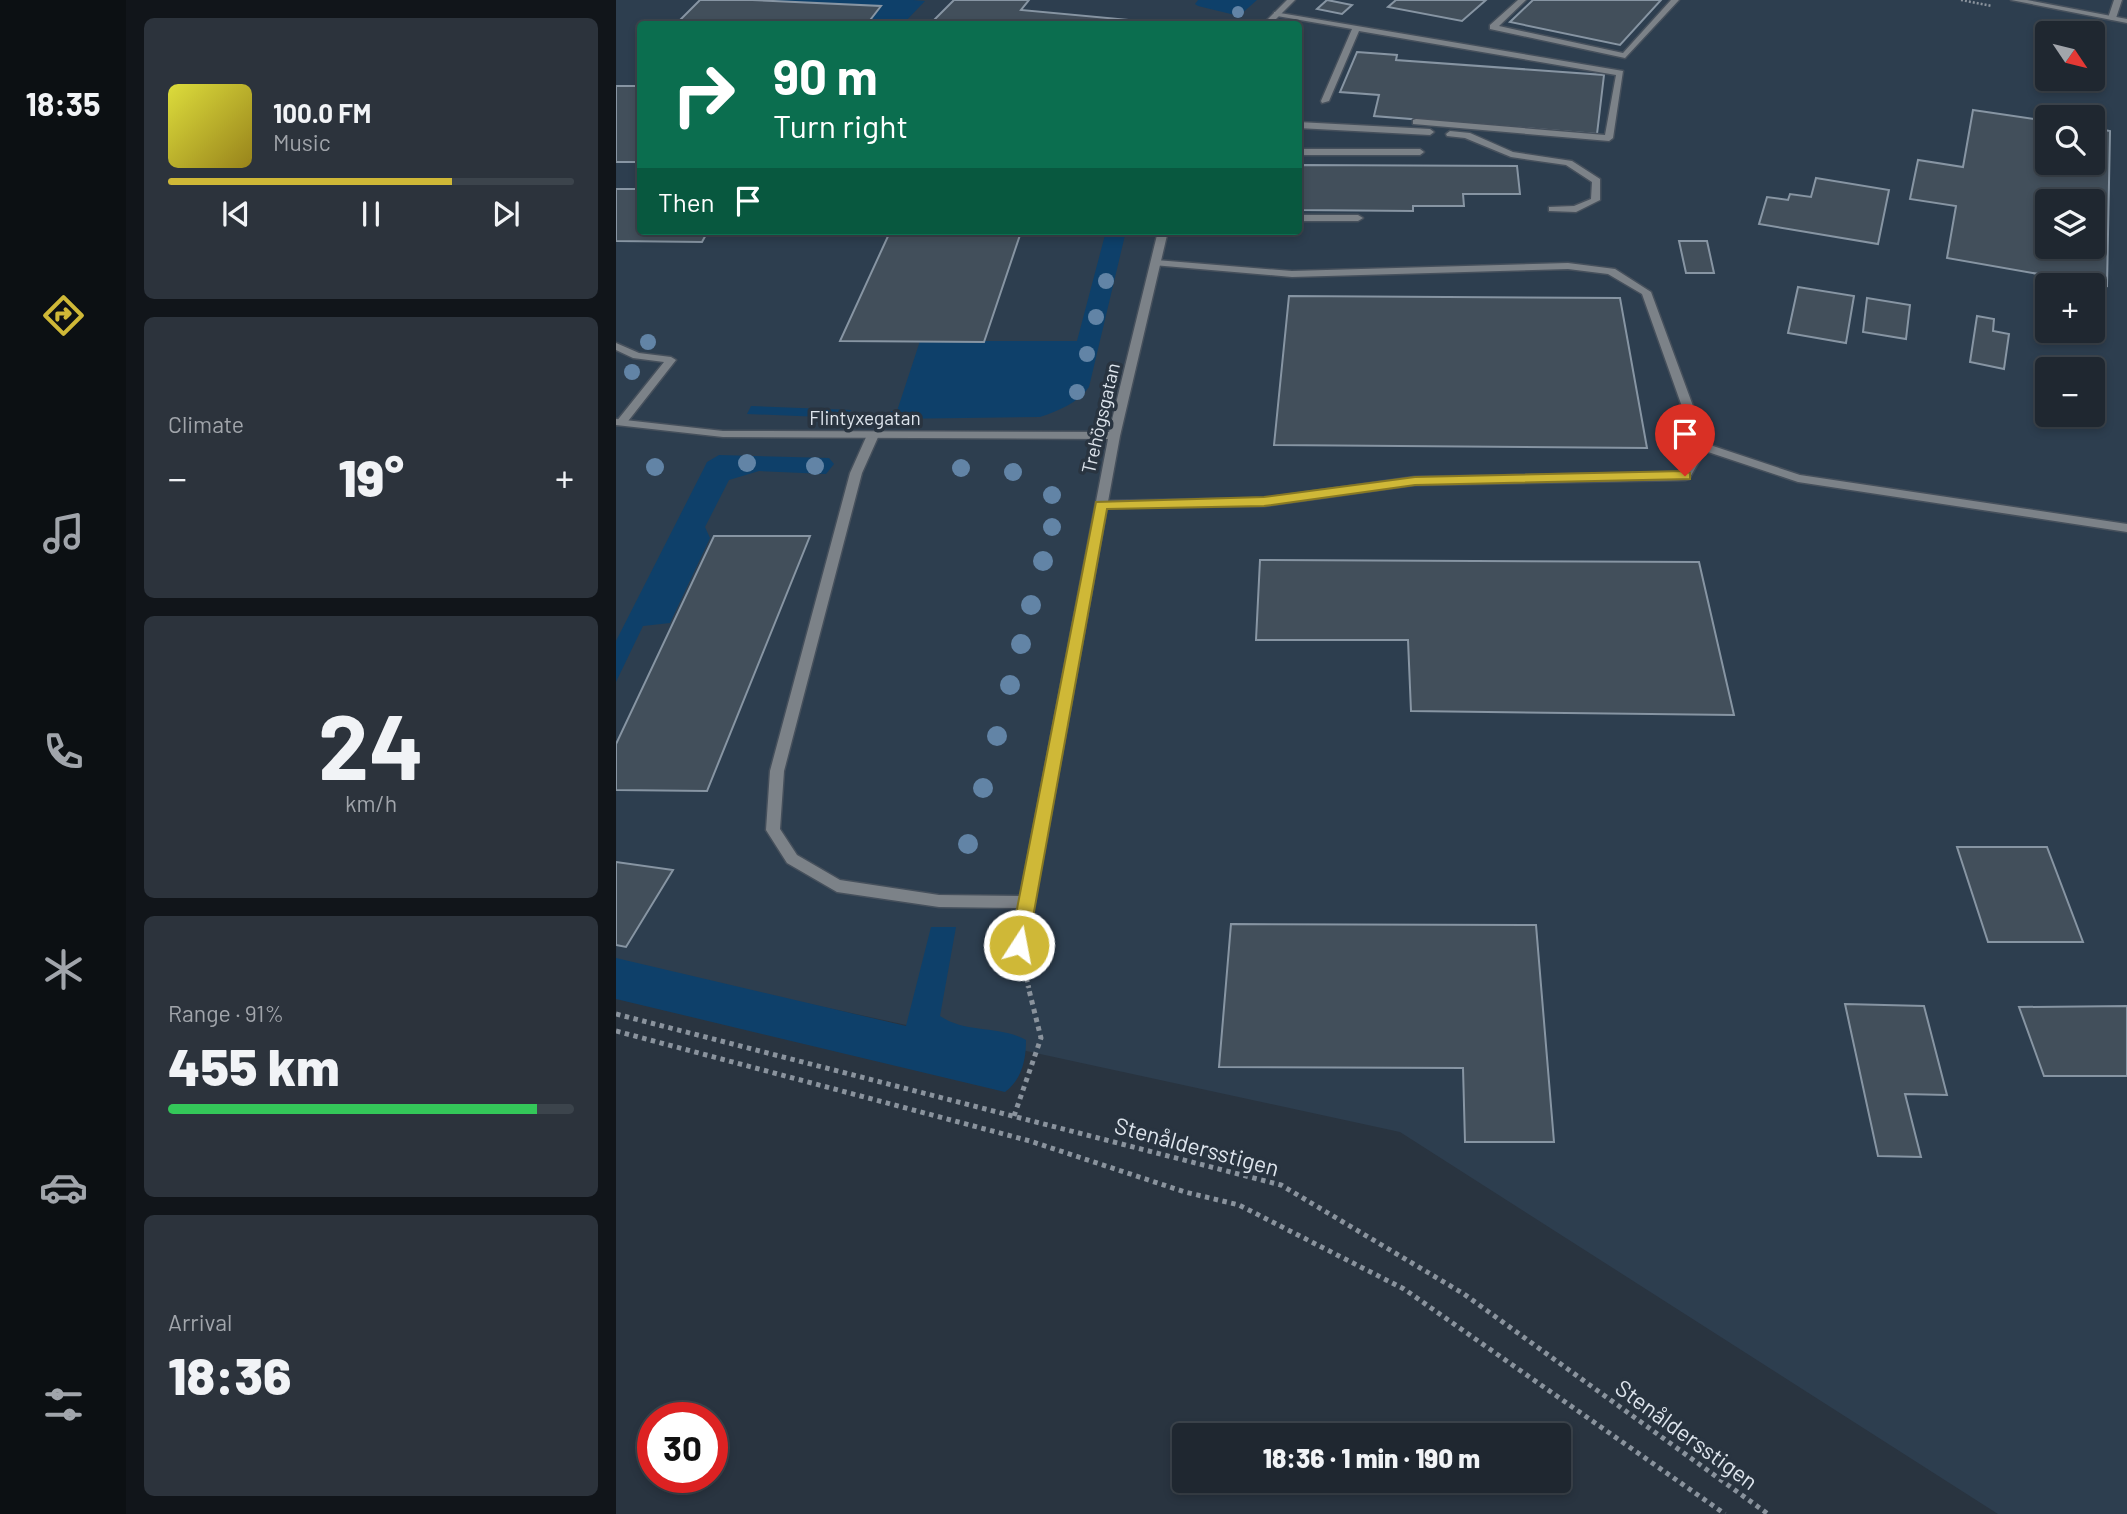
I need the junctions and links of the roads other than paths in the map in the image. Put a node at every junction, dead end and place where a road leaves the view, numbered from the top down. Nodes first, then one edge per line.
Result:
1 (1291, 0) edge
2 (1522, 0) edge
3 (1675, 0) edge
4 (2015, 0) edge
5 (2118, 0) edge
6 (1277, 14) junction
7 (2112, 18) junction
8 (1270, 21) edge
9 (2127, 21) edge
10 (1356, 29) junction
11 (1325, 101) dead end
12 (1416, 122) dead end
13 (1302, 125) edge
14 (1302, 152) edge
15 (1420, 152) dead end
16 (1552, 209) dead end
17 (1302, 218) edge
18 (1359, 218) dead end
19 (1162, 235) edge
20 (1156, 263) junction
21 (616, 346) edge
22 (618, 423) edge
23 (873, 435) junction
24 (1114, 436) junction
25 (1702, 446) junction
26 (1101, 505) junction
27 (2127, 528) edge
28 (1027, 902) junction
29 (1019, 945) road end

1 - 6 street
2 - 3 street
4 - 7 street
5 - 7 street
6 - 8 street
6 - 10 street
7 - 9 street
10 - 11 street
10 - 12 street
13 - 16 street
14 - 15 street
17 - 18 street
19 - 20 street, Trehögsgatan
20 - 24 street, Trehögsgatan
20 - 25 street
21 - 22 street
22 - 23 street, Flintyxegatan
23 - 24 street, Flintyxegatan
23 - 28 street
24 - 26 street, Trehögsgatan
25 - 26 street
25 - 27 street
26 - 28 street, Trehögsgatan
28 - 29 street, Trehögsgatan

